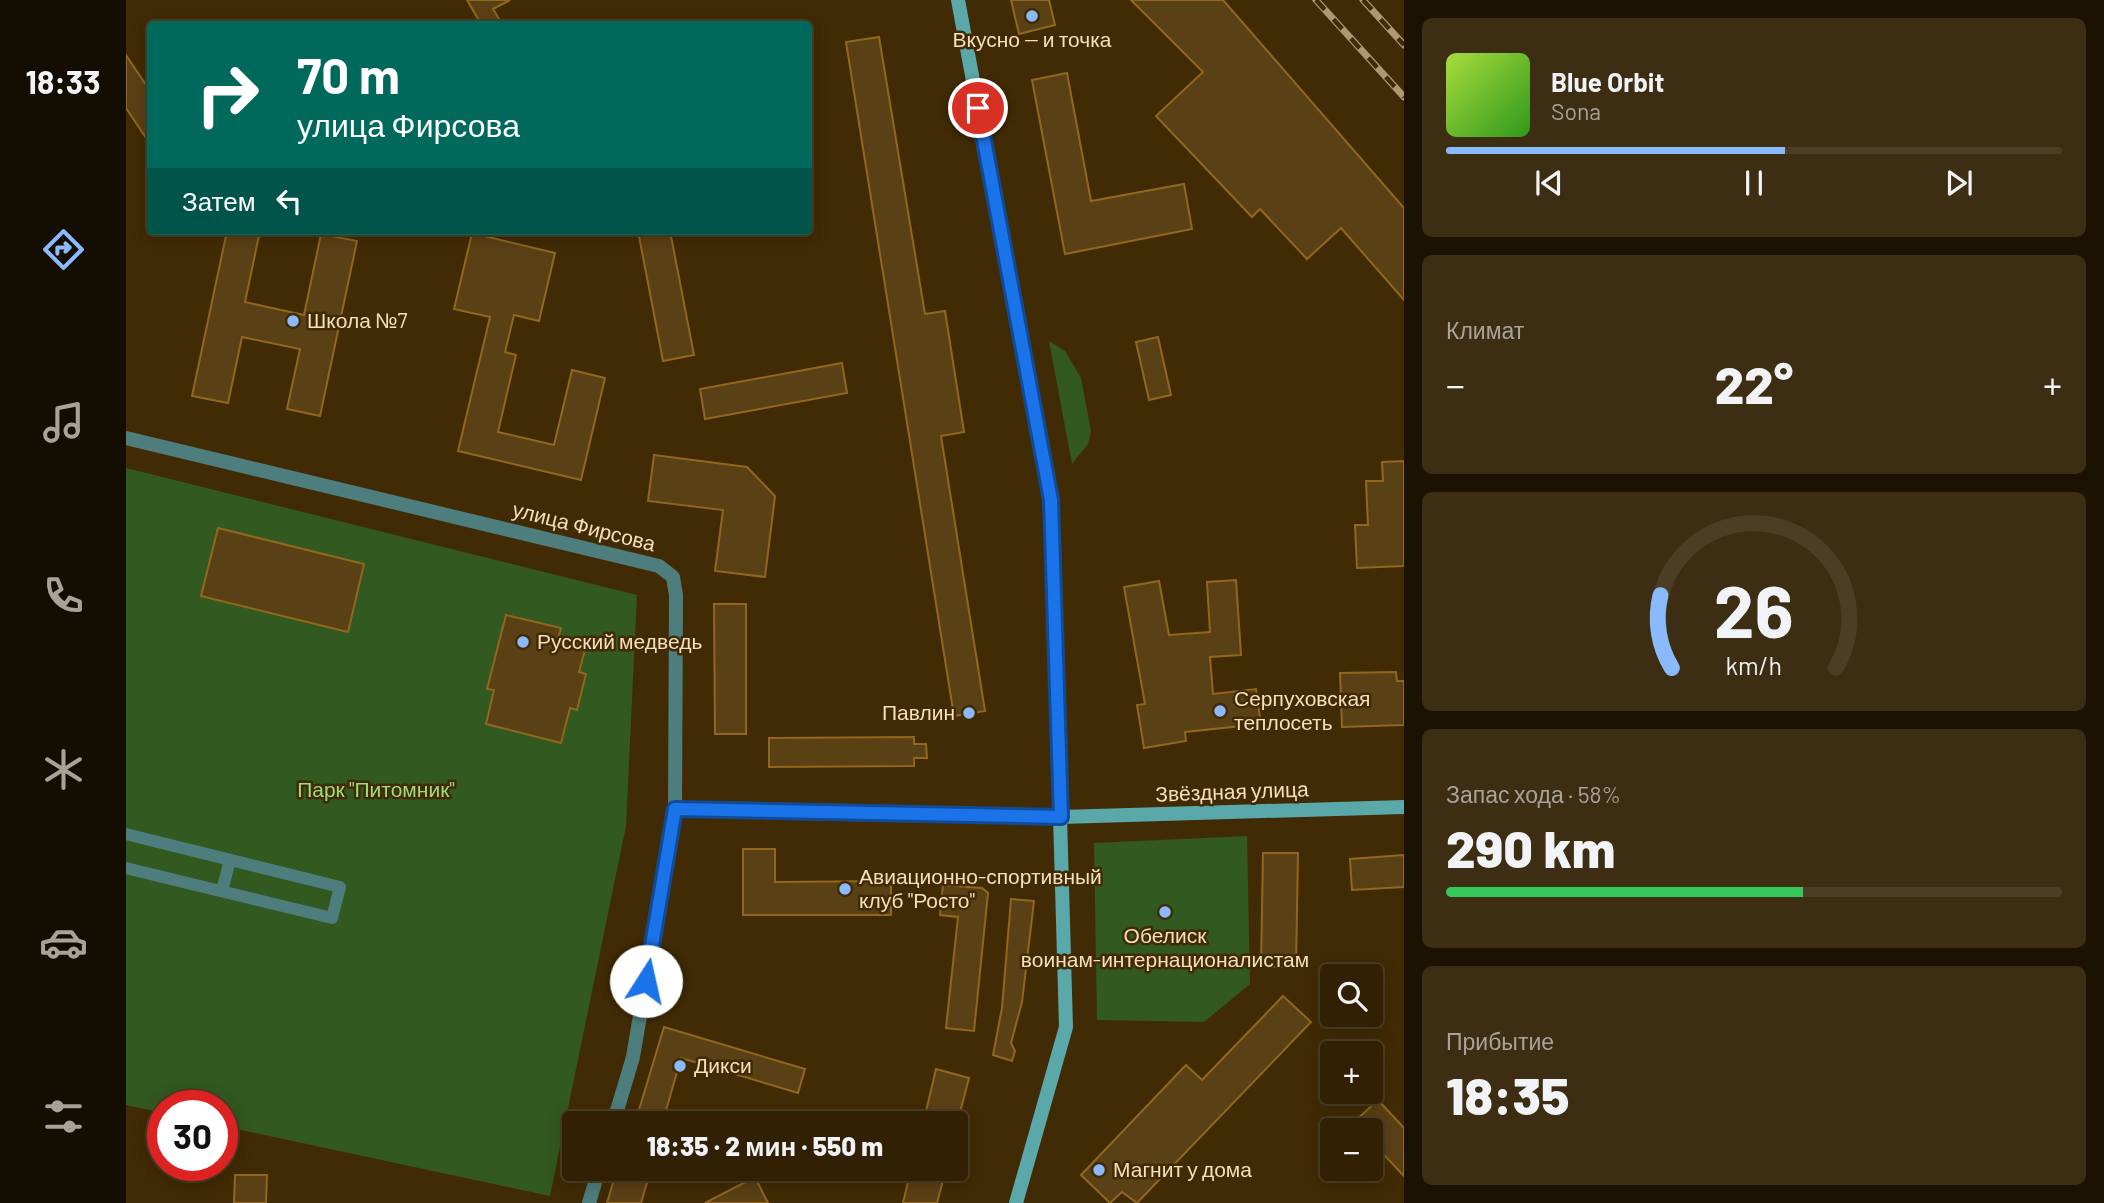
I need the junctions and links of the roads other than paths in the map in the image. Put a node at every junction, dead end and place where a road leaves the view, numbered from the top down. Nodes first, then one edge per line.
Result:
1 (958, 0) edge
2 (126, 438) edge
3 (1404, 807) edge
4 (675, 809) junction
5 (1061, 817) junction
6 (126, 834) edge
7 (230, 860) junction
8 (126, 868) edge
9 (222, 891) junction
10 (617, 1111) edge
11 (595, 1181) edge
12 (589, 1203) edge
13 (1016, 1203) edge

1 - 5 main road
2 - 4 street, улица Фирсова
3 - 5 main road, Звёздная улица
4 - 5 street
4 - 10 street, улица Фирсова
5 - 13 main road
6 - 7 street
7 - 9 street
7 - 9 street
8 - 9 street
11 - 12 street

